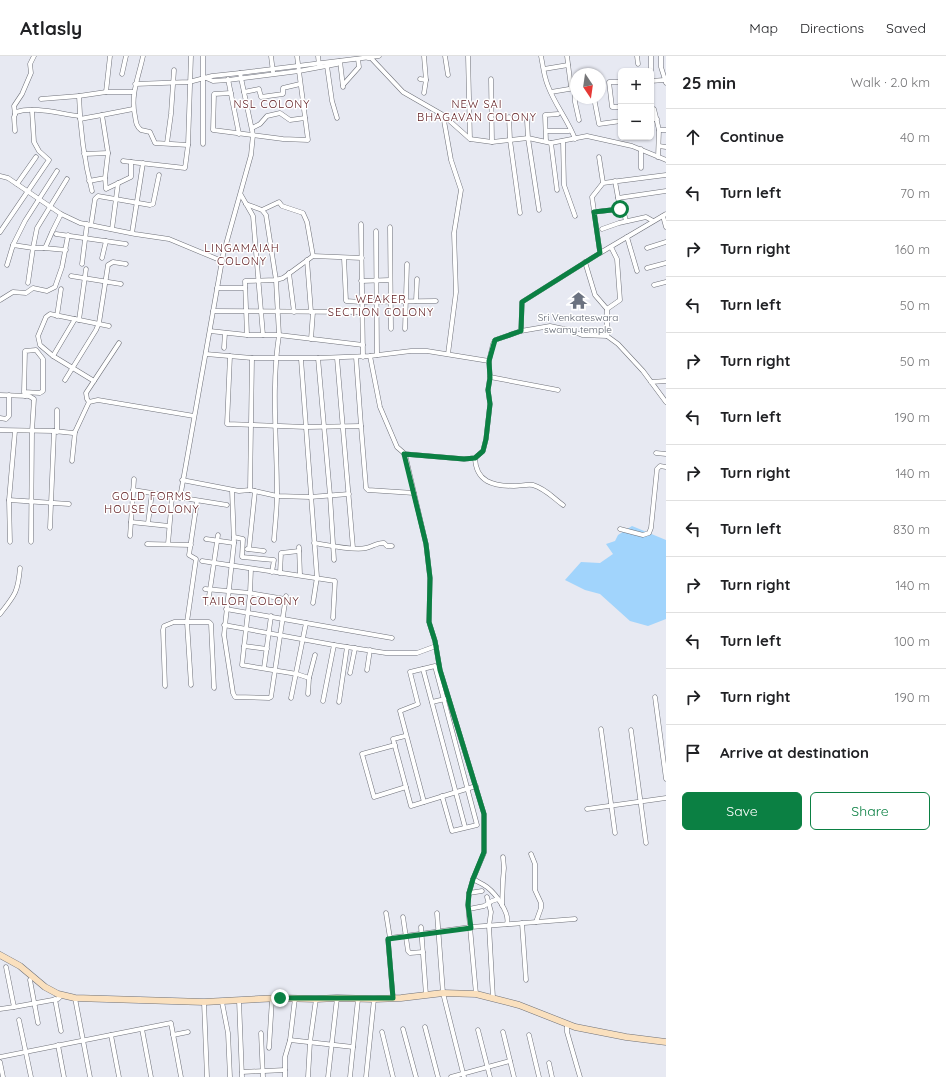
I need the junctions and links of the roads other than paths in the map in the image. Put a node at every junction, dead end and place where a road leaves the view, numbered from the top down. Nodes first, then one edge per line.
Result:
1 (34, 56) edge
2 (110, 56) edge
3 (126, 56) edge
4 (143, 56) edge
5 (191, 56) edge
6 (203, 56) edge
7 (271, 56) edge
8 (297, 56) edge
9 (318, 56) edge
10 (379, 56) edge
11 (424, 56) edge
12 (445, 56) edge
13 (468, 56) edge
14 (541, 56) edge
15 (567, 56) edge
16 (637, 56) edge
17 (651, 56) edge
18 (662, 56) edge
19 (368, 58) junction
20 (358, 59) junction
21 (342, 60) edge
22 (638, 64) dead end
23 (568, 65) junction
24 (298, 66) junction
25 (319, 66) junction
26 (327, 66) junction
27 (664, 67) edge
28 (651, 68) edge
29 (544, 69) junction
30 (174, 70) dead end
31 (299, 71) junction
32 (273, 72) junction
33 (240, 73) junction
34 (122, 74) dead end
35 (227, 75) junction
36 (448, 75) dead end
37 (204, 77) junction
38 (241, 78) junction
39 (420, 79) dead end
40 (491, 79) dead end
41 (228, 80) junction
42 (426, 80) junction
43 (570, 80) edge
44 (654, 81) edge
45 (665, 81) edge
46 (189, 82) junction
47 (618, 82) edge
48 (135, 84) junction
49 (173, 84) junction
50 (300, 84) junction
51 (570, 89) edge
52 (106, 92) junction
53 (134, 92) junction
54 (244, 92) junction
55 (551, 92) junction
56 (231, 93) junction
57 (424, 93) dead end
58 (79, 96) junction
59 (41, 99) dead end
60 (575, 104) edge
61 (595, 104) edge
62 (618, 107) edge
63 (133, 109) junction
64 (654, 109) edge
65 (32, 110) junction
66 (15, 114) junction
67 (558, 114) dead end
68 (102, 115) junction
69 (443, 115) junction
70 (80, 117) junction
71 (509, 117) dead end
72 (305, 118) junction
73 (336, 118) dead end
74 (654, 119) edge
75 (658, 119) junction
76 (527, 120) dead end
77 (579, 120) dead end
78 (618, 121) edge
79 (252, 128) junction
80 (659, 130) junction
81 (666, 130) edge
82 (15, 131) dead end
83 (546, 131) junction
84 (569, 131) dead end
85 (238, 134) junction
86 (253, 135) junction
87 (528, 138) junction
88 (470, 139) junction
89 (575, 139) junction
90 (510, 140) junction
91 (563, 141) junction
92 (492, 142) junction
93 (548, 142) junction
94 (167, 143) junction
95 (203, 144) dead end
96 (188, 145) junction
97 (659, 146) junction
98 (666, 147) edge
99 (641, 149) junction
100 (108, 153) junction
101 (84, 154) junction
102 (599, 156) dead end
103 (36, 157) dead end
104 (658, 157) junction
105 (666, 160) edge
106 (123, 161) dead end
107 (132, 162) junction
108 (143, 163) junction
109 (641, 168) dead end
110 (57, 171) dead end
111 (159, 175) dead end
112 (666, 175) edge
113 (0, 176) edge
114 (105, 178) junction
115 (67, 179) dead end
116 (89, 181) junction
117 (615, 181) junction
118 (603, 182) junction
119 (118, 183) junction
120 (17, 184) junction
121 (557, 190) dead end
122 (92, 191) dead end
123 (666, 191) edge
124 (28, 192) junction
125 (241, 195) junction
126 (618, 198) junction
127 (39, 200) junction
128 (116, 200) junction
129 (137, 202) junction
130 (246, 204) junction
131 (50, 206) junction
132 (623, 209) dead end
133 (262, 210) junction
134 (539, 210) dead end
135 (594, 212) junction
136 (520, 213) dead end
137 (62, 214) junction
138 (664, 215) edge
139 (575, 216) dead end
140 (626, 221) junction
141 (653, 221) junction
142 (361, 224) dead end
143 (89, 225) junction
144 (390, 227) dead end
145 (666, 227) edge
146 (112, 229) junction
147 (602, 229) dead end
148 (376, 231) dead end
149 (0, 232) edge
150 (132, 233) junction
151 (56, 234) dead end
152 (68, 235) junction
153 (627, 237) junction
154 (85, 238) junction
155 (106, 241) junction
156 (666, 242) edge
157 (126, 244) dead end
158 (13, 245) junction
159 (611, 247) junction
160 (33, 248) junction
161 (44, 248) junction
162 (647, 248) dead end
163 (66, 250) junction
164 (600, 253) junction
165 (313, 256) junction
166 (102, 258) dead end
167 (344, 258) junction
168 (362, 258) junction
169 (222, 260) junction
170 (307, 260) junction
171 (585, 262) junction
172 (666, 262) edge
173 (82, 264) dead end
174 (126, 264) dead end
175 (407, 264) dead end
176 (7, 265) dead end
177 (647, 268) dead end
178 (86, 269) dead end
179 (637, 271) dead end
180 (289, 273) junction
181 (71, 276) dead end
182 (84, 277) junction
183 (417, 279) dead end
184 (276, 280) junction
185 (376, 280) junction
186 (390, 280) junction
187 (105, 281) junction
188 (259, 281) junction
189 (361, 281) junction
190 (666, 282) edge
191 (28, 283) dead end
192 (121, 284) dead end
193 (654, 285) dead end
194 (218, 288) junction
195 (245, 288) junction
196 (61, 289) dead end
197 (0, 300) edge
198 (391, 301) junction
199 (405, 301) junction
200 (416, 301) junction
201 (436, 301) dead end
202 (361, 302) junction
203 (377, 302) junction
204 (607, 309) junction
205 (213, 311) junction
206 (246, 311) junction
207 (262, 311) junction
208 (278, 312) junction
209 (294, 312) junction
210 (312, 312) junction
211 (362, 312) junction
212 (57, 316) junction
213 (77, 319) junction
214 (99, 323) junction
215 (109, 326) dead end
216 (392, 329) dead end
217 (405, 329) dead end
218 (210, 331) junction
219 (521, 331) junction
220 (225, 333) junction
221 (247, 335) junction
222 (263, 335) junction
223 (279, 335) junction
224 (607, 336) junction
225 (311, 339) junction
226 (119, 343) dead end
227 (363, 345) junction
228 (224, 348) dead end
229 (206, 354) junction
230 (448, 354) junction
231 (53, 356) junction
232 (230, 356) junction
233 (370, 356) junction
234 (377, 356) junction
235 (356, 357) junction
236 (362, 357) junction
237 (252, 358) junction
238 (318, 358) junction
239 (337, 358) junction
240 (275, 359) junction
241 (301, 359) junction
242 (489, 361) junction
243 (72, 367) junction
244 (490, 378) junction
245 (65, 380) dead end
246 (666, 381) edge
247 (94, 382) junction
248 (651, 382) junction
249 (558, 390) dead end
250 (24, 394) junction
251 (0, 395) edge
252 (9, 395) junction
253 (89, 402) junction
254 (666, 402) edge
255 (57, 410) dead end
256 (194, 416) junction
257 (0, 418) edge
258 (251, 425) junction
259 (274, 425) junction
260 (343, 426) junction
261 (361, 426) junction
262 (306, 427) junction
263 (325, 427) junction
264 (0, 430) edge
265 (15, 431) junction
266 (32, 431) junction
267 (55, 431) junction
268 (75, 432) junction
269 (656, 453) dead end
270 (404, 454) junction
271 (666, 454) edge
272 (475, 458) junction
273 (72, 461) dead end
274 (666, 467) edge
275 (134, 478) dead end
276 (182, 480) junction
277 (133, 490) junction
278 (232, 490) junction
279 (252, 490) junction
280 (152, 493) junction
281 (414, 493) junction
282 (349, 494) junction
283 (277, 496) junction
284 (330, 496) junction
285 (172, 497) junction
286 (310, 497) junction
287 (180, 498) junction
288 (9, 500) junction
289 (197, 501) junction
290 (31, 502) junction
291 (51, 503) junction
292 (69, 504) dead end
293 (227, 505) dead end
294 (563, 505) dead end
295 (131, 522) junction
296 (148, 523) junction
297 (169, 526) junction
298 (50, 528) dead end
299 (620, 529) dead end
300 (218, 535) dead end
301 (130, 536) dead end
302 (234, 537) junction
303 (206, 539) dead end
304 (218, 540) junction
305 (274, 540) dead end
306 (10, 542) dead end
307 (31, 542) dead end
308 (234, 543) junction
309 (314, 543) junction
310 (147, 544) dead end
311 (168, 544) junction
312 (190, 545) junction
313 (334, 546) junction
314 (392, 546) dead end
315 (242, 548) junction
316 (352, 548) junction
317 (249, 549) junction
318 (264, 551) dead end
319 (334, 560) dead end
320 (202, 561) dead end
321 (213, 562) junction
322 (231, 565) junction
323 (20, 568) dead end
324 (251, 569) junction
325 (272, 572) junction
326 (280, 573) junction
327 (300, 575) junction
328 (316, 577) junction
329 (204, 589) dead end
330 (210, 590) junction
331 (228, 591) junction
332 (250, 593) junction
333 (208, 603) dead end
334 (313, 603) dead end
335 (226, 609) junction
336 (248, 612) junction
337 (0, 614) edge
338 (271, 616) junction
339 (283, 618) junction
340 (333, 618) dead end
341 (187, 622) junction
342 (306, 623) junction
343 (224, 625) junction
344 (246, 629) junction
345 (270, 633) junction
346 (280, 634) junction
347 (392, 638) dead end
348 (304, 639) junction
349 (334, 645) junction
350 (244, 646) junction
351 (436, 646) junction
352 (347, 647) junction
353 (355, 648) junction
354 (267, 649) junction
355 (370, 650) junction
356 (315, 655) dead end
357 (264, 668) junction
358 (423, 669) junction
359 (274, 670) junction
360 (367, 670) dead end
361 (350, 673) dead end
362 (296, 674) junction
363 (308, 678) junction
364 (191, 685) dead end
365 (165, 686) dead end
366 (214, 688) dead end
367 (308, 694) dead end
368 (656, 697) dead end
369 (291, 698) dead end
370 (449, 698) junction
371 (444, 699) junction
372 (323, 701) dead end
373 (339, 702) dead end
374 (432, 702) junction
375 (601, 729) dead end
376 (632, 730) dead end
377 (405, 736) junction
378 (395, 745) junction
379 (666, 779) edge
380 (476, 786) junction
381 (406, 787) junction
382 (467, 789) junction
383 (455, 792) junction
384 (442, 796) junction
385 (666, 798) edge
386 (424, 802) junction
387 (640, 802) junction
388 (610, 805) junction
389 (587, 809) dead end
390 (465, 827) junction
391 (615, 833) dead end
392 (646, 844) dead end
393 (531, 854) dead end
394 (503, 857) dead end
395 (473, 879) junction
396 (482, 891) dead end
397 (469, 893) junction
398 (487, 897) dead end
399 (498, 899) junction
400 (488, 904) junction
401 (502, 906) junction
402 (469, 910) junction
403 (386, 913) dead end
404 (437, 913) dead end
405 (403, 917) dead end
406 (575, 919) dead end
407 (536, 922) junction
408 (522, 923) junction
409 (507, 924) junction
410 (489, 926) junction
411 (421, 927) dead end
412 (471, 928) junction
413 (438, 932) junction
414 (422, 934) junction
415 (405, 936) junction
416 (390, 938) junction
417 (424, 952) junction
418 (0, 955) edge
419 (6, 967) dead end
420 (30, 980) dead end
421 (526, 980) dead end
422 (443, 993) junction
423 (476, 994) junction
424 (62, 995) junction
425 (426, 995) junction
426 (75, 998) junction
427 (272, 998) junction
428 (295, 998) junction
429 (337, 998) junction
430 (358, 998) junction
431 (393, 998) junction
432 (493, 998) junction
433 (55, 999) junction
434 (316, 999) junction
435 (374, 999) junction
436 (239, 1000) junction
437 (204, 1002) junction
438 (222, 1002) junction
439 (34, 1003) junction
440 (14, 1007) junction
441 (0, 1009) edge
442 (19, 1020) dead end
443 (38, 1023) dead end
444 (567, 1024) junction
445 (425, 1027) dead end
446 (142, 1029) junction
447 (403, 1029) dead end
448 (478, 1030) dead end
449 (61, 1031) dead end
450 (188, 1032) dead end
451 (382, 1032) dead end
452 (503, 1032) dead end
453 (261, 1033) dead end
454 (111, 1035) junction
455 (529, 1035) dead end
456 (173, 1036) junction
457 (290, 1040) junction
458 (82, 1041) junction
459 (310, 1042) junction
460 (666, 1042) edge
461 (331, 1044) junction
462 (58, 1045) junction
463 (353, 1047) junction
464 (270, 1048) dead end
465 (25, 1052) junction
466 (0, 1056) edge
467 (510, 1061) junction
468 (0, 1062) edge
469 (549, 1063) dead end
470 (487, 1067) junction
471 (285, 1070) junction
472 (262, 1071) junction
473 (242, 1072) junction
474 (463, 1075) edge
475 (3, 1077) edge
476 (31, 1077) edge
477 (64, 1077) edge
478 (90, 1077) edge
479 (119, 1077) edge
480 (151, 1077) edge
481 (181, 1077) edge
482 (207, 1077) edge
483 (230, 1077) edge
484 (242, 1077) edge
485 (263, 1077) edge
486 (285, 1077) edge
487 (308, 1077) edge
488 (328, 1077) edge
489 (350, 1077) edge
490 (366, 1077) edge
491 (393, 1077) edge
492 (416, 1077) edge
493 (438, 1077) edge
494 (451, 1077) edge
495 (490, 1077) edge
496 (514, 1077) edge
497 (539, 1077) edge
498 (552, 1077) edge
499 (580, 1077) edge

1 - 66 street
2 - 52 street
3 - 34 street
4 - 48 street
5 - 46 street
6 - 37 street
7 - 32 street
8 - 24 street
9 - 25 street
10 - 19 street
11 - 42 street
12 - 36 street
13 - 88 street
14 - 29 street
15 - 23 street
16 - 22 street
17 - 28 street
18 - 27 street
19 - 20 street
19 - 69 street
20 - 21 street
20 - 21 street
21 - 25 street
21 - 26 street
23 - 29 street
23 - 43 street
24 - 25 street
24 - 31 street
24 - 32 street
25 - 26 street
25 - 31 street
26 - 73 street
27 - 45 street
29 - 55 street
30 - 49 street
31 - 32 street
31 - 50 street
32 - 33 street
32 - 38 street
33 - 35 street
33 - 38 street
35 - 37 street
35 - 41 street
37 - 41 street
37 - 46 street
37 - 95 street
38 - 41 street
38 - 54 street
39 - 42 street
40 - 92 street
41 - 56 street
42 - 57 street
44 - 45 street
46 - 49 street
46 - 96 street
47 - 62 street
48 - 49 street
48 - 53 street
49 - 94 street
50 - 54 street
50 - 72 street
51 - 55 street
52 - 53 street
52 - 58 street
53 - 63 street
54 - 79 street
55 - 89 street
56 - 85 street
56 - 85 street
58 - 59 street
58 - 70 street
60 - 77 street
61 - 78 street
63 - 68 street
63 - 94 street
64 - 75 street
65 - 66 street
65 - 70 street
65 - 124 street
66 - 82 street
67 - 83 street
68 - 70 street
68 - 100 street
69 - 88 street
69 - 230 street
70 - 101 street
71 - 90 street
72 - 79 street
72 - 86 street
74 - 75 street
75 - 80 street
76 - 87 street
79 - 86 street
80 - 81 street
80 - 97 street
83 - 84 street
83 - 93 street
85 - 86 street
86 - 125 street
87 - 90 street
87 - 93 street
87 - 134 street
88 - 92 street
89 - 91 street
89 - 99 street
90 - 92 street
90 - 136 street
91 - 93 street
91 - 139 street
93 - 121 street
94 - 96 street
96 - 108 street
97 - 98 street
97 - 104 street
99 - 104 street
99 - 109 street
100 - 101 street
100 - 114 street
101 - 116 street
102 - 118 street
103 - 120 street
104 - 105 street
106 - 107 street
107 - 108 street
107 - 119 street
108 - 129 street
110 - 127 street
111 - 129 street
112 - 117 street
113 - 120 street
114 - 116 street
114 - 119 street
115 - 131 street
116 - 122 street
117 - 118 street
117 - 126 street
118 - 135 street
119 - 128 street
120 - 124 street
123 - 126 street
124 - 127 street
124 - 149 street
125 - 130 street
125 - 169 street
126 - 135 street
127 - 131 street
127 - 158 street
128 - 129 street
128 - 143 street
128 - 146 street
129 - 150 street
130 - 133 street
130 - 188 street
131 - 137 street
131 - 160 street
132 - 140 street
133 - 165 street
133 - 184 street
135 - 164 street
137 - 143 street
137 - 161 street
138 - 141 street
138 - 145 street
140 - 141 street
140 - 147 street
141 - 153 street
142 - 168 street
143 - 146 street
143 - 154 street
144 - 186 street
146 - 150 street
148 - 185 street
150 - 169 street
151 - 152 street
152 - 154 street
152 - 163 street
153 - 159 street
153 - 179 street
154 - 155 street
154 - 173 street
155 - 157 street
155 - 166 street
156 - 162 street
158 - 160 street
158 - 176 street
159 - 164 street
159 - 204 street
160 - 161 street
160 - 191 street
161 - 163 street
163 - 197 street
164 - 171 street
165 - 167 street
165 - 170 street
167 - 168 street
167 - 202 street
168 - 189 street
169 - 194 street
170 - 180 street
170 - 210 street
171 - 204 street
171 - 219 street
172 - 177 street
174 - 187 street
175 - 199 street
178 - 182 street
180 - 184 street
180 - 209 street
181 - 182 street
182 - 187 street
182 - 213 street
183 - 200 street
184 - 188 street
184 - 208 street
185 - 186 street
185 - 189 street
185 - 203 street
186 - 198 street
187 - 192 street
187 - 214 street
188 - 195 street
188 - 207 street
189 - 202 street
190 - 193 street
194 - 195 street
194 - 205 street
195 - 206 street
196 - 212 street
198 - 199 street
198 - 203 street
198 - 216 street
199 - 200 street
199 - 217 street
200 - 201 street
202 - 203 street
202 - 211 street
203 - 234 street
204 - 224 street
205 - 206 street
205 - 218 street
206 - 207 street
206 - 221 street
207 - 208 street
207 - 222 street
208 - 209 street
208 - 223 street
209 - 210 street
210 - 211 street
210 - 225 street
211 - 227 street
212 - 213 street
212 - 231 street
213 - 214 street
213 - 231 street
214 - 215 street
214 - 243 street
218 - 220 street
218 - 229 street
219 - 224 street
219 - 242 street
220 - 221 street
220 - 228 street
221 - 222 street
222 - 223 street
223 - 225 street
223 - 240 street
224 - 248 street
225 - 227 street
226 - 247 street
227 - 236 street
229 - 232 street
229 - 256 street
230 - 234 street
230 - 242 street
231 - 243 street
232 - 237 street
232 - 258 street
233 - 234 street
233 - 236 street
233 - 270 street
235 - 236 street
235 - 239 street
235 - 261 street
237 - 240 street
237 - 258 street
238 - 239 street
238 - 241 street
238 - 263 street
239 - 260 street
240 - 241 street
240 - 259 street
241 - 262 street
242 - 244 street
243 - 245 street
243 - 247 street
244 - 249 street
244 - 272 street
246 - 248 street
247 - 253 street
248 - 254 street
250 - 250 street
250 - 252 street
250 - 266 street
251 - 252 street
252 - 257 street
253 - 256 street
253 - 268 street
255 - 267 street
256 - 276 street
258 - 259 street
258 - 279 street
259 - 262 street
259 - 283 street
260 - 261 street
260 - 263 street
260 - 282 street
261 - 281 street
262 - 263 street
262 - 286 street
263 - 284 street
264 - 265 street
265 - 266 street
265 - 288 street
266 - 267 street
266 - 290 street
267 - 268 street
267 - 291 street
268 - 273 street
269 - 271 street
270 - 272 street
270 - 281 street
272 - 294 street
274 - 299 street
275 - 277 street
276 - 278 street
276 - 287 street
277 - 280 street
277 - 295 street
278 - 279 street
278 - 302 street
279 - 283 street
279 - 317 street
280 - 285 street
280 - 296 street
281 - 351 street
282 - 284 street
282 - 316 street
283 - 286 street
283 - 305 street
284 - 286 street
284 - 313 street
285 - 287 street
285 - 297 street
286 - 309 street
287 - 289 street
288 - 290 street
288 - 306 street
289 - 293 street
289 - 312 street
290 - 291 street
290 - 307 street
291 - 292 street
291 - 298 street
295 - 296 street
295 - 301 street
296 - 297 street
297 - 311 street
300 - 304 street
302 - 308 street
302 - 315 street
303 - 304 street
304 - 308 street
304 - 321 street
308 - 322 street
309 - 313 street
309 - 328 street
310 - 311 street
311 - 312 street
312 - 341 street
313 - 316 street
313 - 319 street
314 - 316 street
315 - 317 street
315 - 325 street
317 - 318 street
320 - 321 street
321 - 322 street
321 - 330 street
322 - 324 street
322 - 331 street
323 - 337 street
324 - 325 street
324 - 332 street
325 - 326 street
326 - 327 street
326 - 327 street
327 - 328 street
328 - 334 street
328 - 340 street
329 - 330 street
330 - 331 street
330 - 333 street
331 - 332 street
331 - 335 street
332 - 336 street
332 - 339 street
335 - 336 street
335 - 343 street
336 - 338 street
336 - 344 street
338 - 339 street
338 - 345 street
339 - 342 street
339 - 346 street
341 - 364 street
341 - 365 street
341 - 366 street
342 - 347 street
342 - 348 street
343 - 344 street
343 - 359 street
344 - 345 street
344 - 350 street
345 - 346 street
345 - 354 street
346 - 348 street
346 - 359 street
348 - 349 street
348 - 362 street
349 - 352 street
349 - 372 street
350 - 354 street
350 - 357 street
351 - 355 street
351 - 370 street
352 - 353 street
352 - 373 street
353 - 355 street
353 - 361 street
354 - 357 street
355 - 360 street
356 - 363 street
357 - 359 street
358 - 371 street
358 - 374 street
358 - 377 street
359 - 362 street
362 - 363 street
362 - 369 street
363 - 367 street
368 - 379 street
370 - 371 street
370 - 380 street
371 - 374 street
371 - 382 street
374 - 383 street
375 - 388 street
376 - 387 street
377 - 378 street
377 - 386 street
378 - 381 street
378 - 381 street
380 - 382 street
380 - 395 street
381 - 386 street
382 - 383 street
382 - 390 street
383 - 384 street
383 - 390 street
384 - 386 street
384 - 390 street
385 - 387 street
387 - 388 street
387 - 392 street
388 - 389 street
388 - 391 street
393 - 407 street
394 - 401 street
395 - 397 street
395 - 399 street
396 - 397 street
397 - 402 street
398 - 400 street
399 - 400 street
399 - 401 street
400 - 402 street
400 - 410 street
401 - 409 street
402 - 412 street
403 - 416 street
404 - 413 street
405 - 415 street
406 - 407 street
407 - 408 street
408 - 409 street
408 - 421 street
409 - 410 street
410 - 412 street
410 - 432 street
411 - 414 street
412 - 413 street
412 - 423 street
413 - 414 street
413 - 422 street
414 - 415 street
414 - 417 street
415 - 416 street
415 - 417 street
416 - 431 street
417 - 425 street
418 - 424 street
419 - 440 street
420 - 439 street
422 - 423 street
422 - 425 street
422 - 474 street
423 - 432 street
424 - 426 street
424 - 433 street
425 - 431 street
426 - 437 street
426 - 458 street
427 - 428 street
427 - 436 street
427 - 464 street
428 - 434 street
428 - 457 street
429 - 430 street
429 - 434 street
429 - 461 street
430 - 435 street
430 - 463 street
431 - 435 street
432 - 444 street
433 - 439 street
433 - 449 street
434 - 459 street
435 - 490 street
436 - 438 street
436 - 473 street
437 - 438 street
437 - 482 street
438 - 483 street
439 - 440 street
439 - 443 street
440 - 441 street
442 - 465 street
444 - 460 street
444 - 499 street
445 - 493 street
446 - 454 street
446 - 456 street
446 - 480 street
447 - 492 street
448 - 470 street
450 - 456 street
451 - 491 street
452 - 467 street
453 - 472 street
454 - 458 street
454 - 479 street
455 - 497 street
456 - 481 street
457 - 459 street
457 - 471 street
458 - 462 street
458 - 478 street
459 - 461 street
459 - 487 street
461 - 463 street
461 - 488 street
462 - 465 street
462 - 477 street
463 - 489 street
465 - 466 street
465 - 476 street
467 - 470 street
467 - 496 street
468 - 475 street
469 - 498 street
470 - 474 street
470 - 495 street
471 - 472 street
471 - 486 street
472 - 473 street
472 - 485 street
473 - 484 street
474 - 494 street

